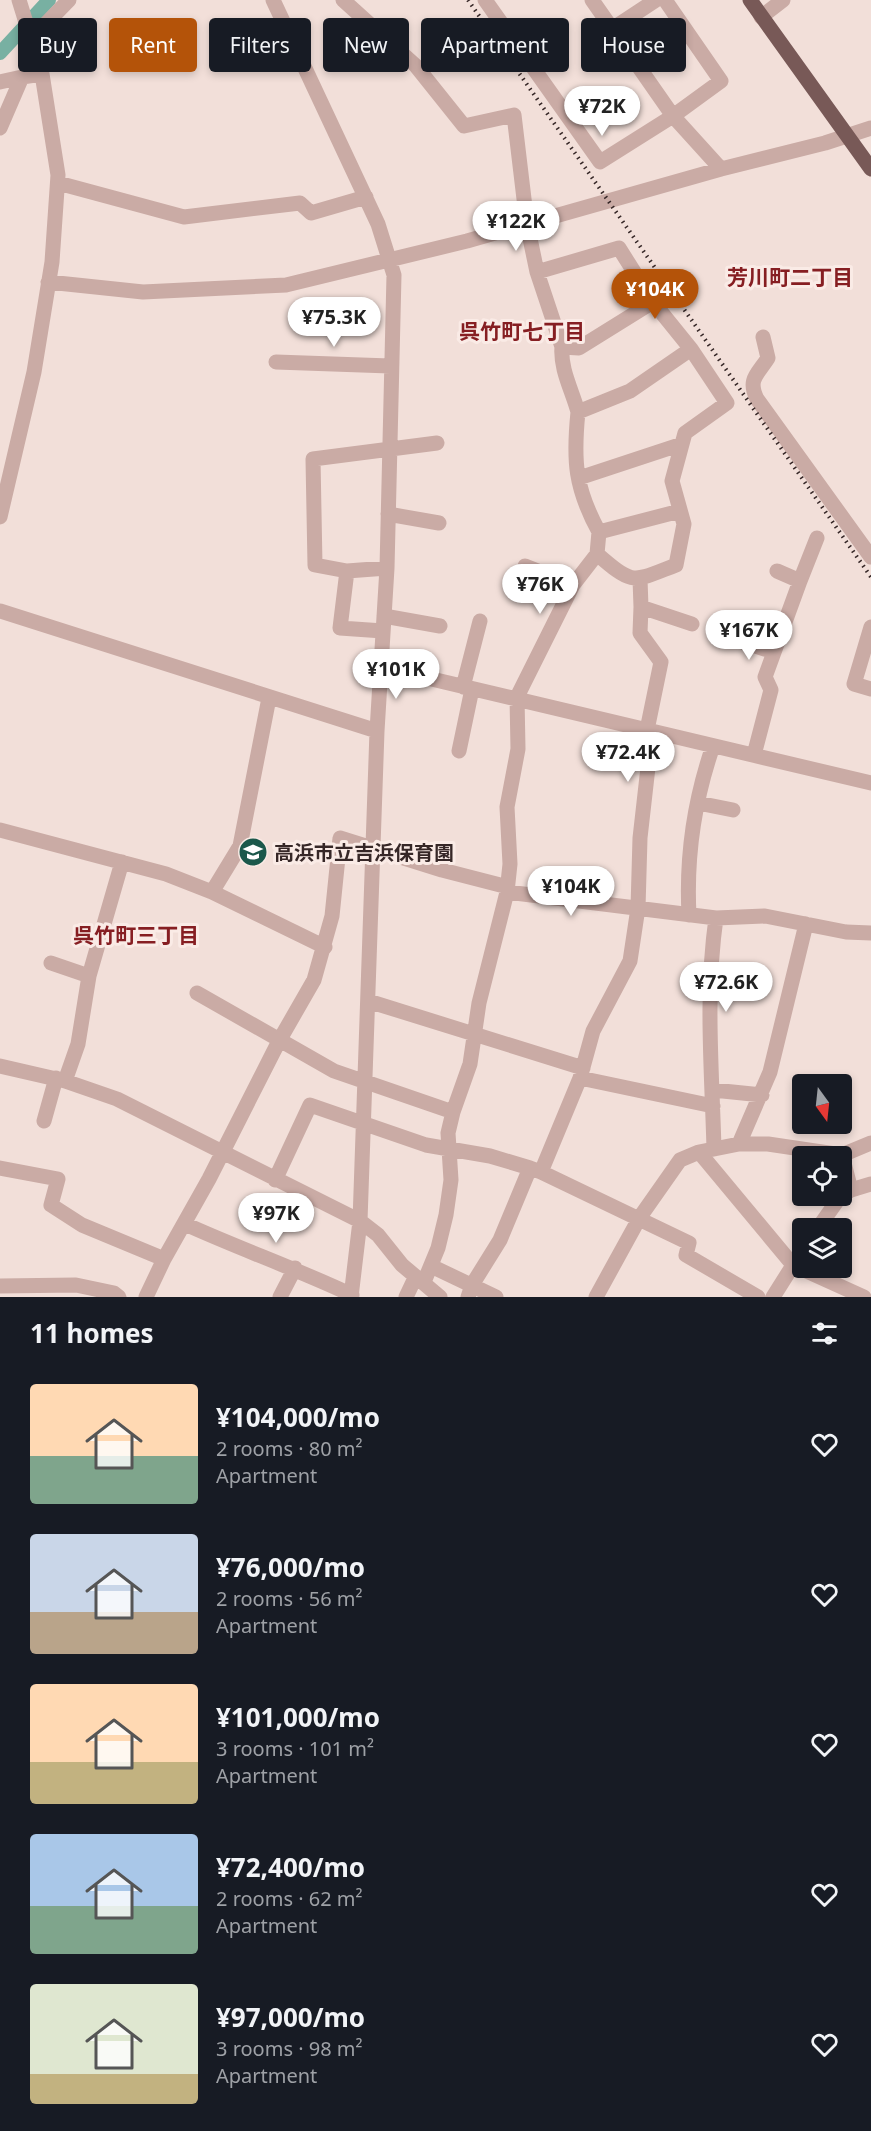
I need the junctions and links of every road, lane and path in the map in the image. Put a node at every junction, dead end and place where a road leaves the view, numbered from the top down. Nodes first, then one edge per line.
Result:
1 (20, 0) edge
2 (69, 0) edge
3 (273, 0) edge
4 (343, 0) edge
5 (485, 0) edge
6 (592, 0) edge
7 (656, 0) edge
8 (665, 0) edge
9 (750, 0) edge
10 (783, 0) edge
11 (761, 17) junction
12 (25, 18) edge
13 (48, 18) edge
14 (604, 18) edge
15 (629, 18) edge
16 (642, 72) edge
17 (42, 74) joint
18 (22, 77) junction
19 (0, 82) edge
20 (673, 116) junction
21 (0, 128) edge
22 (871, 128) edge
23 (847, 135) junction
24 (721, 169) junction
25 (871, 169) edge
26 (58, 183) junction
27 (366, 197) junction
28 (526, 224) junction
29 (389, 260) junction
30 (537, 272) junction
31 (48, 282) junction
32 (653, 302) junction
33 (763, 337) dead end
34 (562, 347) junction
35 (691, 349) junction
36 (276, 362) dead end
37 (390, 366) junction
38 (578, 412) junction
39 (437, 443) dead end
40 (682, 444) junction
41 (389, 451) junction
42 (579, 478) junction
43 (680, 511) junction
44 (388, 513) junction
45 (0, 517) edge
46 (439, 523) dead end
47 (599, 532) junction
48 (817, 538) dead end
49 (597, 554) junction
50 (871, 558) edge
51 (525, 566) dead end
52 (387, 568) junction
53 (777, 570) dead end
54 (347, 571) junction
55 (640, 579) junction
56 (800, 581) junction
57 (573, 585) junction
58 (641, 607) junction
59 (0, 611) edge
60 (480, 621) dead end
61 (383, 624) junction
62 (692, 624) dead end
63 (440, 626) dead end
64 (871, 627) edge
65 (734, 639) dead end
66 (774, 652) junction
67 (381, 667) junction
68 (467, 688) junction
69 (871, 689) edge
70 (517, 697) junction
71 (269, 698) junction
72 (377, 731) junction
73 (649, 731) junction
74 (713, 746) junction
75 (459, 751) dead end
76 (753, 755) junction
77 (871, 783) edge
78 (698, 803) junction
79 (733, 810) dead end
80 (0, 830) edge
81 (375, 848) junction
82 (122, 862) junction
83 (508, 890) junction
84 (212, 892) junction
85 (638, 908) junction
86 (689, 915) junction
87 (716, 918) junction
88 (806, 924) junction
89 (871, 933) edge
90 (325, 947) junction
91 (51, 963) dead end
92 (89, 976) junction
93 (197, 993) dead end
94 (368, 1002) junction
95 (474, 1034) junction
96 (279, 1041) junction
97 (0, 1066) edge
98 (582, 1073) junction
99 (60, 1080) junction
100 (363, 1083) junction
101 (713, 1090) junction
102 (762, 1095) junction
103 (713, 1106) junction
104 (453, 1112) junction
105 (44, 1121) dead end
106 (362, 1123) junction
107 (871, 1143) edge
108 (739, 1144) junction
109 (449, 1148) junction
110 (792, 1148) edge
111 (714, 1149) junction
112 (222, 1151) junction
113 (852, 1151) edge
114 (699, 1152) junction
115 (0, 1168) edge
116 (535, 1170) junction
117 (275, 1180) junction
118 (871, 1184) edge
119 (852, 1190) edge
120 (640, 1217) junction
121 (360, 1221) junction
122 (185, 1224) junction
123 (164, 1259) junction
124 (792, 1264) edge
125 (431, 1266) junction
126 (792, 1267) edge
127 (295, 1268) junction
128 (822, 1278) edge
129 (420, 1280) junction
130 (0, 1286) edge
131 (470, 1291) edge
132 (352, 1296) edge
133 (117, 1297) edge
134 (146, 1297) edge
135 (280, 1297) edge
136 (406, 1297) edge
137 (440, 1297) edge
138 (496, 1297) edge
139 (596, 1297) edge
140 (758, 1297) edge
141 (773, 1297) edge
142 (864, 1297) edge

1 - 12 street
2 - 13 street
3 - 27 street
4 - 28 street
5 - 20 street
6 - 14 street
7 - 15 street
8 - 20 street
9 - 11 main road
10 - 11 street
11 - 23 main road
16 - 20 street
17 - 18 street
17 - 26 street
18 - 19 street
18 - 21 street
20 - 24 street
22 - 23 street
23 - 24 street
23 - 25 main road
24 - 28 street
26 - 27 street
26 - 31 street
27 - 29 street
28 - 29 street
28 - 30 street
29 - 31 street
29 - 37 street
30 - 32 street
30 - 34 street
31 - 45 street
32 - 34 street
32 - 35 street
33 - 50 street
34 - 38 street
35 - 38 street
35 - 40 street
36 - 37 street
37 - 41 street
38 - 42 street
39 - 41 street
40 - 42 street
40 - 43 street
41 - 44 street
41 - 54 street
42 - 47 street
43 - 47 street
43 - 55 street
44 - 46 street
44 - 52 street
47 - 49 street
48 - 56 street
49 - 55 street
49 - 57 street
51 - 57 street
52 - 54 street
52 - 61 street
53 - 56 street
54 - 61 street
55 - 58 street
56 - 66 street
57 - 70 street
58 - 62 street
58 - 73 street
59 - 71 street
60 - 68 street
61 - 63 street
61 - 67 street
64 - 69 street
65 - 66 street
66 - 76 street
67 - 68 street
67 - 72 street
68 - 70 street
68 - 75 street
70 - 73 street
70 - 83 street
71 - 72 street
71 - 84 street
72 - 81 street
73 - 74 street
73 - 85 street
74 - 76 street
74 - 78 street
76 - 77 street
78 - 79 street
78 - 86 street
80 - 82 street
81 - 83 street
81 - 90 street
81 - 94 street
82 - 84 street
82 - 92 street
83 - 85 street
83 - 95 street
84 - 90 street
85 - 86 street
85 - 98 street
86 - 87 street
87 - 88 street
87 - 101 street
88 - 89 street
88 - 102 street
90 - 96 street
91 - 92 street
92 - 99 street
93 - 96 street
94 - 95 street
94 - 100 street
95 - 98 street
95 - 104 street
96 - 100 street
96 - 112 street
97 - 99 street
98 - 103 street
98 - 116 street
99 - 105 street
99 - 112 street
100 - 104 street
100 - 106 street
101 - 102 street
101 - 103 street
102 - 108 street
103 - 111 street
104 - 109 street
106 - 109 street
106 - 117 street
106 - 121 street
107 - 113 street
108 - 110 street
108 - 111 street
109 - 116 street
109 - 125 street
111 - 114 street
112 - 117 street
112 - 122 street
114 - 120 street
114 - 124 street
115 - 123 street
116 - 120 street
116 - 131 street
117 - 121 street
118 - 119 street
120 - 139 street
120 - 140 street
121 - 129 street
121 - 132 street
122 - 123 street
122 - 127 street
123 - 134 street
125 - 129 street
125 - 131 street
126 - 141 street
127 - 132 street
127 - 135 street
128 - 142 street
129 - 136 street
129 - 137 street
130 - 133 street
131 - 138 street

